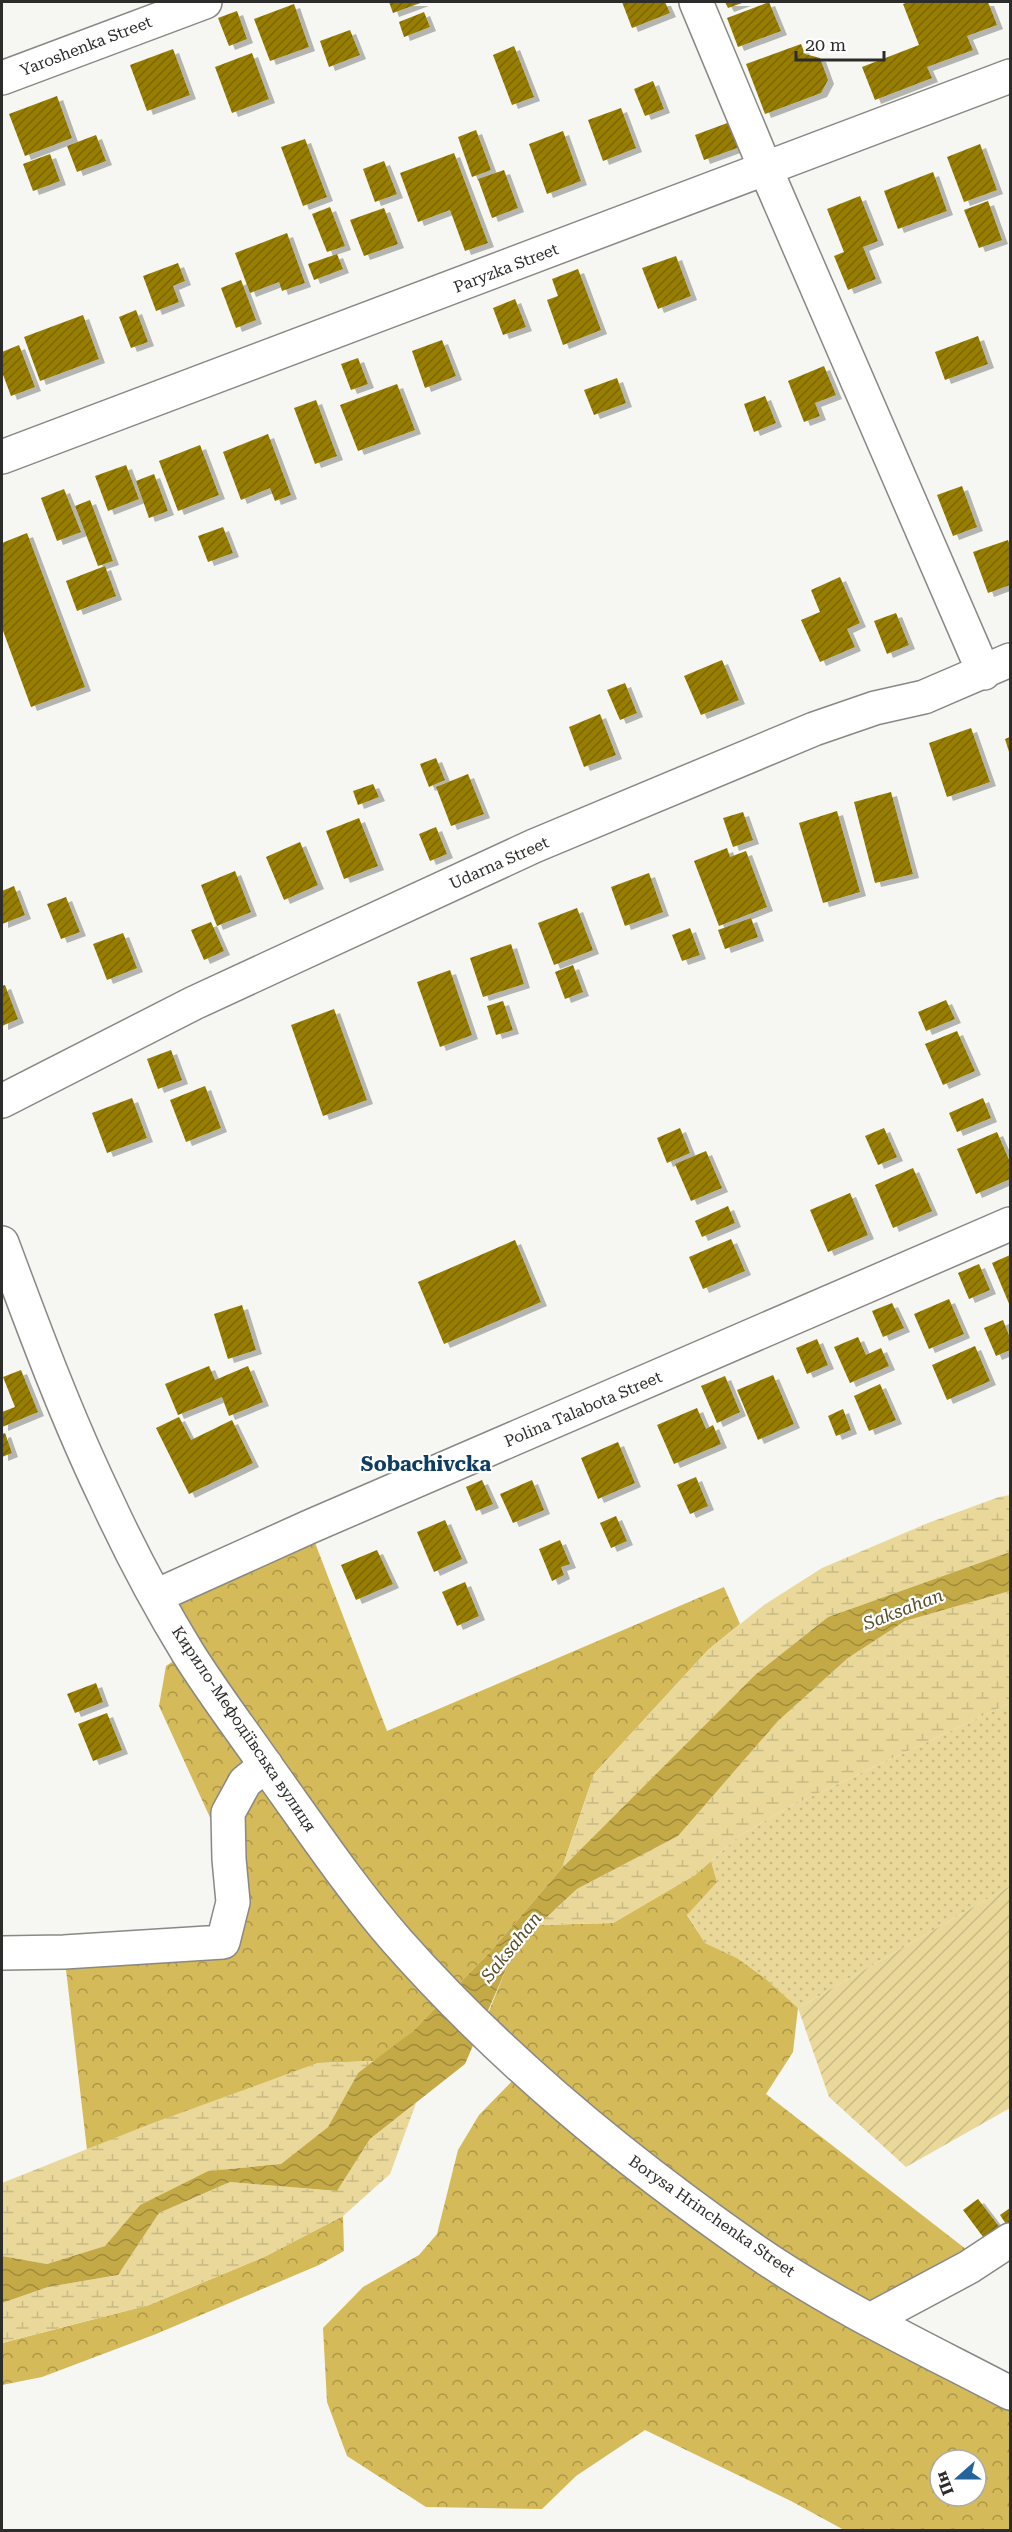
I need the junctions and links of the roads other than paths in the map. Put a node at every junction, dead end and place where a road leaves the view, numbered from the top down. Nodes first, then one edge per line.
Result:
1 (205, 2) edge
2 (696, 2) edge
3 (1011, 76) edge
4 (2, 78) edge
5 (766, 170) junction
6 (2, 458) edge
7 (997, 666) edge
8 (2, 1101) edge
9 (1011, 1224) edge
10 (2, 1243) edge
11 (156, 1596) junction
12 (266, 1765) junction
13 (2, 1953) edge
14 (522, 2070) joint
15 (1011, 2240) edge
16 (870, 2320) junction
17 (1011, 2393) edge

1 - 4 street, Yaroshenka Street
2 - 5 street
3 - 5 street, Paryzka Street
5 - 6 street, Paryzka Street
5 - 7 street
7 - 8 street, Udarna Street
9 - 11 street, Polina Talabota Street
10 - 11 street, Кирило-Мефодіївська вулиця
11 - 12 street, Кирило-Мефодіївська вулиця
12 - 13 street
12 - 14 street, Кирило-Мефодіївська вулиця
14 - 16 street, Borysa Hrinchenka Street
15 - 16 street
16 - 17 street, Borysa Hrinchenka Street

